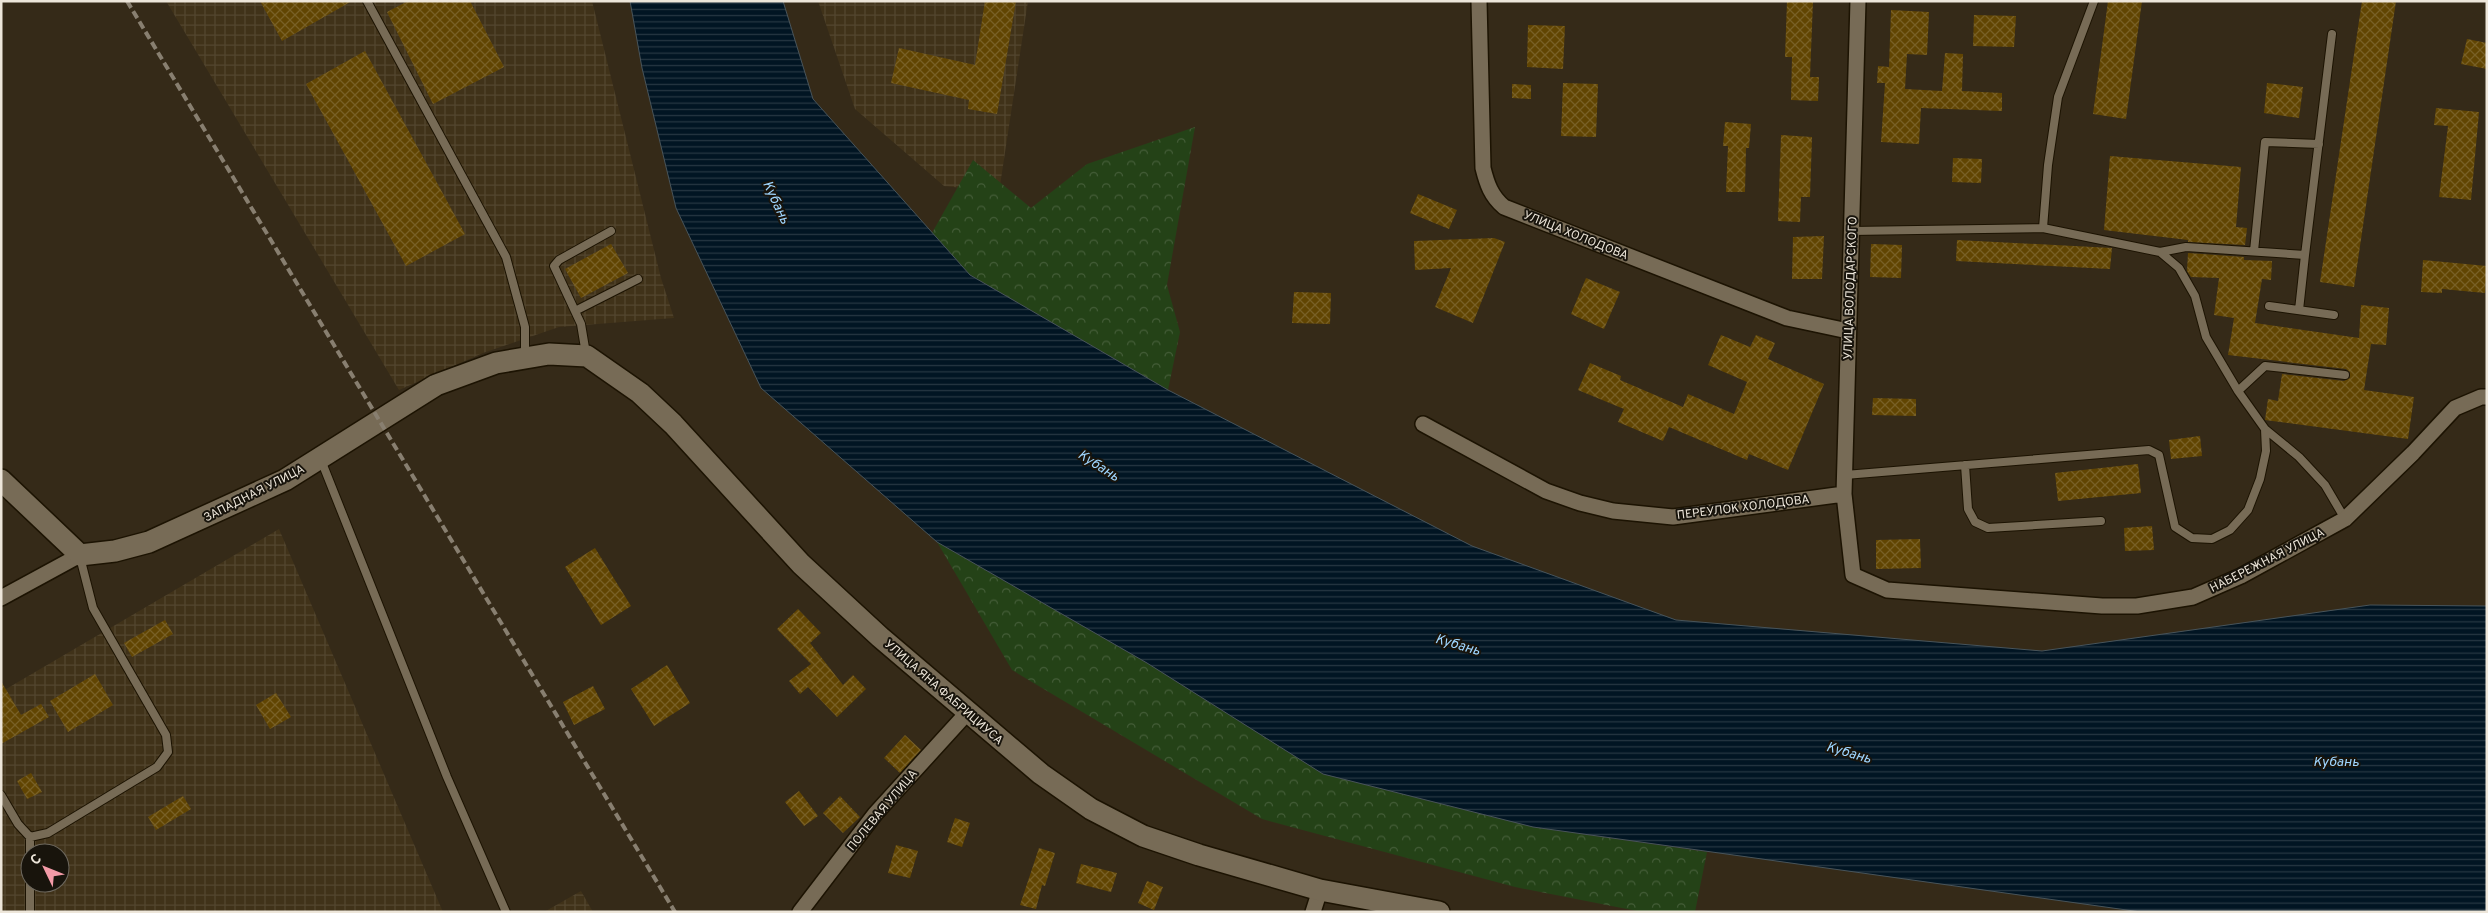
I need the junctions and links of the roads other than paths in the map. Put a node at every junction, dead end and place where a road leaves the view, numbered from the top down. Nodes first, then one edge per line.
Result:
1 (367, 1) edge
2 (1478, 1) edge
3 (1858, 1) edge
4 (2094, 1) edge
5 (2332, 34) dead end
6 (2319, 144) junction
7 (2043, 228) junction
8 (611, 231) dead end
9 (1851, 231) junction
10 (2254, 251) junction
11 (2160, 252) junction
12 (2305, 254) junction
13 (638, 278) dead end
14 (2269, 306) dead end
15 (2299, 310) junction
16 (574, 311) junction
17 (2334, 315) dead end
18 (1848, 331) junction
19 (587, 356) junction
20 (525, 358) junction
21 (2344, 375) dead end
22 (2238, 391) junction
23 (2487, 397) edge
24 (1423, 424) dead end
25 (2265, 429) junction
26 (320, 458) junction
27 (1965, 465) junction
28 (1845, 475) junction
29 (1, 480) edge
30 (1844, 494) junction
31 (2345, 519) junction
32 (2101, 521) dead end
33 (80, 555) junction
34 (1853, 575) joint
35 (1, 598) edge
36 (967, 713) junction
37 (1, 795) edge
38 (30, 837) junction
39 (1320, 890) junction
40 (30, 912) edge
41 (506, 912) edge
42 (800, 912) edge
43 (1313, 912) edge
44 (1439, 912) edge

1 - 20 lane
2 - 18 street, УЛИЦА ХОЛОДОВА
3 - 9 street, УЛИЦА ВОЛОДАРСКОГО
4 - 7 lane
5 - 6 lane
6 - 10 lane
6 - 12 lane
7 - 9 lane
7 - 11 lane
8 - 16 lane
9 - 18 street, УЛИЦА ВОЛОДАРСКОГО
10 - 11 lane
10 - 12 lane
11 - 22 lane
12 - 15 lane
13 - 16 lane
14 - 15 lane
15 - 17 lane
16 - 19 lane
18 - 28 street, УЛИЦА ВОЛОДАРСКОГО
19 - 20 street
19 - 36 street, УЛИЦА ЯНА ФАБРИЦИУСА
20 - 26 street, ЗАПАДНАЯ УЛИЦА
21 - 22 lane
22 - 25 lane
23 - 31 street, НАБЕРЕЖНАЯ УЛИЦА
24 - 30 street, ПЕРЕУЛОК ХОЛОДОВА
25 - 27 lane
25 - 31 lane
26 - 33 street, ЗАПАДНАЯ УЛИЦА
26 - 41 lane
27 - 28 lane
27 - 32 lane
28 - 30 street, УЛИЦА ВОЛОДАРСКОГО
29 - 33 street
30 - 34 street, УЛИЦА ВОЛОДАРСКОГО
31 - 34 street, НАБЕРЕЖНАЯ УЛИЦА
33 - 35 street, ЗАПАДНАЯ УЛИЦА
33 - 38 lane
36 - 39 street, УЛИЦА ЯНА ФАБРИЦИУСА
36 - 42 street, ПОЛЕВАЯ УЛИЦА
37 - 38 lane
38 - 40 lane
39 - 43 street
39 - 44 street, УЛИЦА ЯНА ФАБРИЦИУСА

